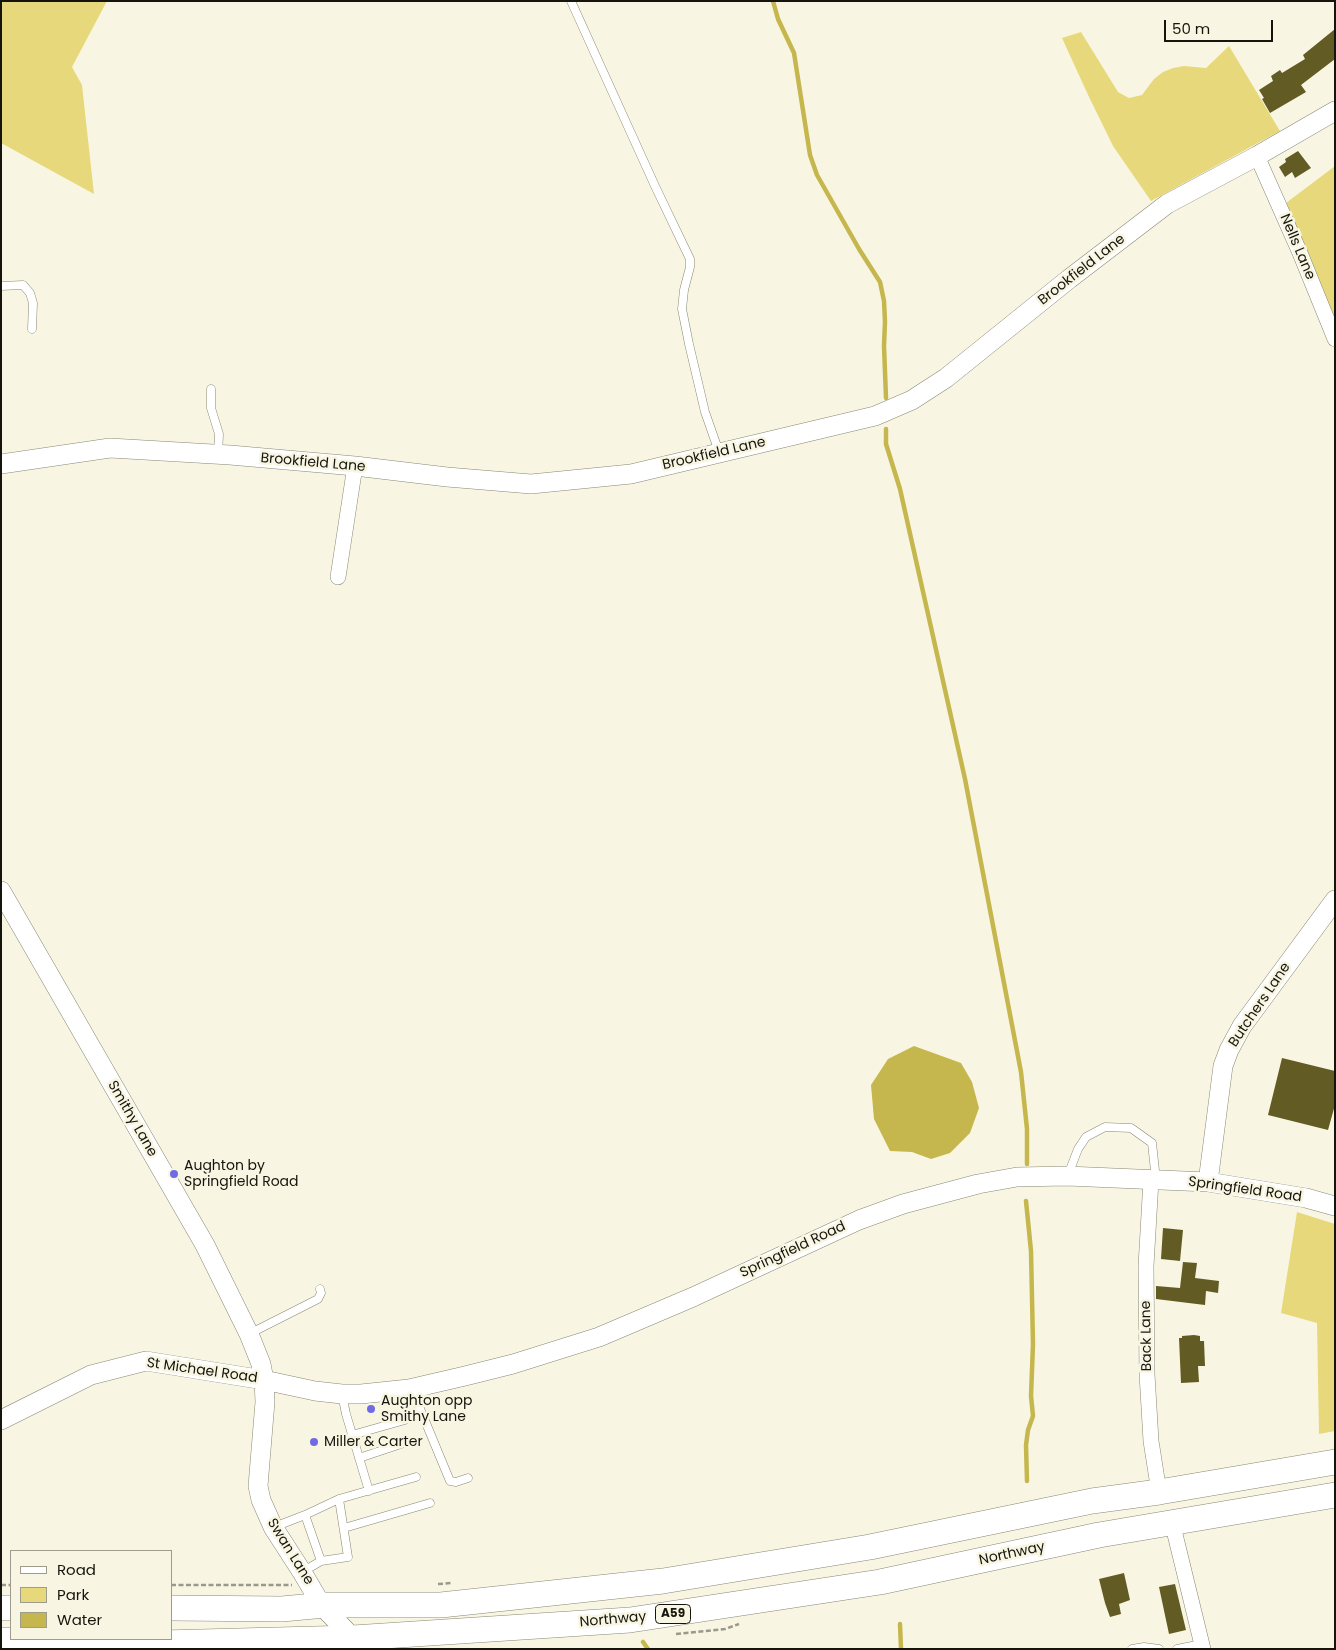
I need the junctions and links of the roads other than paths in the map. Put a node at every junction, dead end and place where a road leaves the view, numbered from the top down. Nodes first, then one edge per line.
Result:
1 (571, 1) edge
2 (1335, 111) edge
3 (1257, 156) junction
4 (1, 286) edge
5 (32, 330) dead end
6 (1335, 339) edge
7 (211, 388) dead end
8 (218, 454) junction
9 (720, 454) junction
10 (1, 464) edge
11 (355, 466) junction
12 (338, 577) dead end
13 (1, 891) edge
14 (1335, 900) edge
15 (1067, 1176) junction
16 (1154, 1180) junction
17 (1208, 1182) junction
18 (1335, 1206) edge
19 (320, 1289) dead end
20 (249, 1334) junction
21 (264, 1380) junction
22 (415, 1388) junction
23 (342, 1394) junction
24 (1, 1420) edge
25 (405, 1420) dead end
26 (352, 1435) junction
27 (401, 1444) dead end
28 (359, 1458) junction
29 (1335, 1462) edge
30 (416, 1477) dead end
31 (468, 1478) dead end
32 (1240, 1478) junction
33 (369, 1491) junction
34 (1159, 1492) junction
35 (1335, 1495) edge
36 (339, 1499) junction
37 (1092, 1501) junction
38 (430, 1504) dead end
39 (1247, 1509) junction
40 (305, 1516) junction
41 (1172, 1522) junction
42 (273, 1527) junction
43 (344, 1528) junction
44 (1099, 1534) junction
45 (321, 1561) junction
46 (312, 1587) junction
47 (172, 1608) edge
48 (1, 1640) edge
49 (357, 1643) edge
50 (1202, 1646) edge
51 (1132, 1649) edge
52 (1159, 1649) edge
53 (1177, 1649) edge

1 - 9 lane
2 - 3 street, Brookfield Lane
3 - 6 street, Nells Lane
3 - 9 street, Brookfield Lane
4 - 5 lane
7 - 8 lane
8 - 10 street, Brookfield Lane
8 - 11 street, Brookfield Lane
9 - 11 street, Brookfield Lane
11 - 12 street
13 - 20 street, Smithy Lane
14 - 17 street, Butchers Lane
15 - 16 street, Springfield Road
15 - 16 lane
15 - 22 street, Springfield Road
16 - 17 street, Springfield Road
16 - 34 street, Back Lane
17 - 18 street, Springfield Road
19 - 20 lane
20 - 21 street, Smithy Lane
21 - 23 street, Springfield Road
21 - 24 street, St Michael Road
21 - 42 street, Swan Lane
22 - 23 street, Springfield Road
22 - 31 lane
23 - 26 lane
25 - 26 lane
26 - 28 lane
27 - 28 lane
28 - 33 lane
29 - 32 highway
30 - 33 lane
32 - 34 highway
32 - 39 highway
33 - 36 lane
34 - 37 highway
35 - 39 highway, Northway / A59
36 - 40 lane
36 - 43 lane
37 - 44 highway
37 - 46 highway
38 - 43 lane
39 - 41 highway, Northway / A59
40 - 42 lane
40 - 45 lane
41 - 44 highway, Northway / A59
41 - 50 street
42 - 46 street, Swan Lane
43 - 45 lane
44 - 49 highway, Northway / A59
45 - 46 lane
46 - 47 highway
46 - 49 street, Swan Lane
48 - 49 highway, Northway / A59
50 - 53 lane
51 - 52 lane

